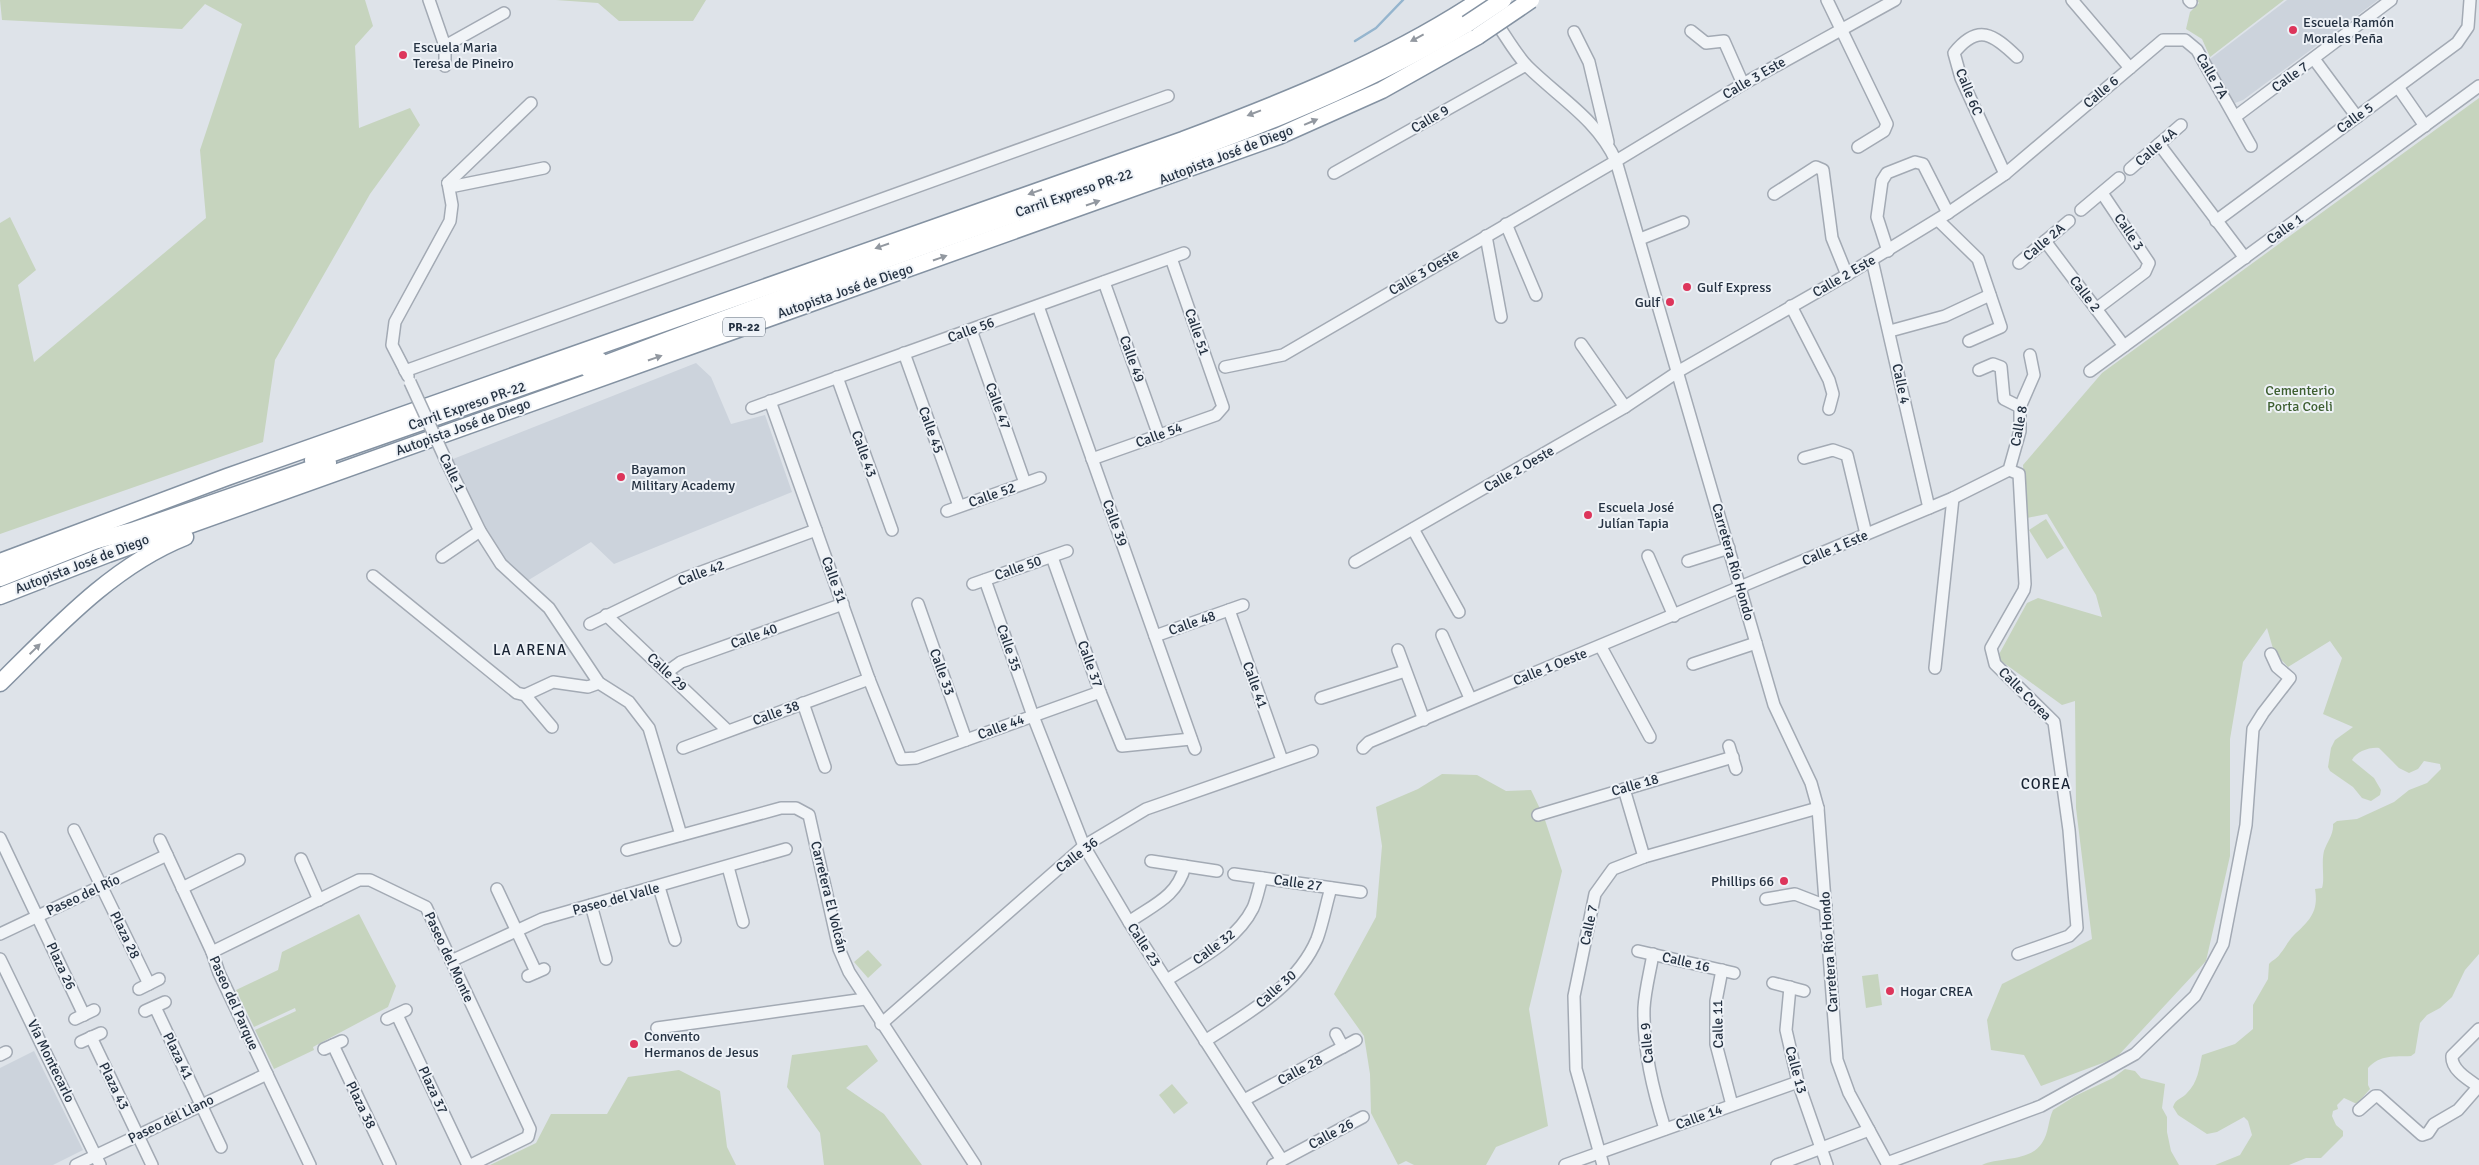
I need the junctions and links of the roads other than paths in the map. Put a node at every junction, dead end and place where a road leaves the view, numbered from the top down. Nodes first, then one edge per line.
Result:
1 (428, 0) edge
2 (1481, 0) edge
3 (1503, 0) edge
4 (1531, 0) edge
5 (1827, 0) edge
6 (1895, 0) edge
7 (2072, 0) edge
8 (2391, 0) edge
9 (2470, 0) edge
10 (504, 13) dead end
11 (1468, 25) junction
12 (1840, 29) junction
13 (1690, 31) dead end
14 (1574, 32) dead end
15 (445, 46) junction
16 (2016, 56) dead end
17 (2314, 60) junction
18 (1526, 65) junction
19 (445, 66) dead end
20 (2130, 68) junction
21 (1743, 84) junction
22 (2479, 86) edge
23 (2398, 87) junction
24 (1168, 96) dead end
25 (531, 103) dead end
26 (2235, 117) junction
27 (2356, 117) junction
28 (2181, 125) dead end
29 (2425, 126) junction
30 (2158, 144) junction
31 (1609, 146) junction
32 (2251, 146) dead end
33 (1858, 147) dead end
34 (1616, 161) junction
35 (544, 168) dead end
36 (2130, 169) dead end
37 (1334, 173) dead end
38 (2004, 174) junction
39 (2119, 178) dead end
40 (448, 183) junction
41 (2102, 193) junction
42 (1774, 194) dead end
43 (2081, 210) dead end
44 (1948, 213) junction
45 (1938, 220) junction
46 (2069, 221) dead end
47 (2216, 221) junction
48 (1682, 222) dead end
49 (1506, 224) junction
50 (1486, 236) junction
51 (1640, 239) junction
52 (2045, 241) junction
53 (1888, 250) junction
54 (1184, 253) dead end
55 (1171, 258) junction
56 (2245, 258) junction
57 (1872, 260) junction
58 (2019, 263) dead end
59 (1847, 275) junction
60 (1104, 282) junction
61 (1536, 295) dead end
62 (1990, 295) junction
63 (1038, 306) junction
64 (1792, 306) junction
65 (2096, 309) junction
66 (1500, 317) dead end
67 (971, 330) junction
68 (1890, 331) junction
69 (1969, 341) dead end
70 (1580, 344) dead end
71 (2124, 346) junction
72 (904, 354) junction
73 (2030, 355) dead end
74 (1225, 367) dead end
75 (1979, 370) dead end
76 (405, 371) junction
77 (1679, 371) junction
78 (2090, 371) dead end
79 (837, 377) junction
80 (770, 401) junction
81 (1223, 407) joint
82 (1625, 407) junction
83 (2020, 407) junction
84 (752, 408) dead end
85 (1829, 409) dead end
86 (1159, 436) junction
87 (1804, 458) dead end
88 (1092, 459) junction
89 (2009, 470) junction
90 (1040, 478) dead end
91 (310, 482) junction
92 (1025, 483) junction
93 (1953, 498) junction
94 (959, 506) junction
95 (1929, 508) junction
96 (947, 511) dead end
97 (1413, 529) junction
98 (816, 530) junction
99 (892, 530) dead end
100 (480, 531) junction
101 (1866, 534) junction
102 (1729, 548) junction
103 (1067, 551) dead end
104 (1052, 556) junction
105 (1648, 556) dead end
106 (442, 557) dead end
107 (1688, 561) dead end
108 (0, 562) edge
109 (1356, 562) dead end
110 (373, 576) dead end
111 (0, 578) edge
112 (985, 580) junction
113 (973, 584) dead end
114 (1740, 588) junction
115 (0, 596) edge
116 (843, 604) junction
117 (918, 604) dead end
118 (1243, 605) dead end
119 (1228, 610) junction
120 (1459, 612) dead end
121 (606, 615) junction
122 (1674, 616) junction
123 (590, 624) dead end
124 (1442, 635) dead end
125 (1155, 636) junction
126 (1756, 643) junction
127 (1600, 647) junction
128 (1398, 650) dead end
129 (2271, 654) dead end
130 (1693, 664) dead end
131 (1935, 668) dead end
132 (1405, 671) junction
133 (667, 672) junction
134 (869, 679) junction
135 (0, 683) edge
136 (599, 683) junction
137 (1100, 692) junction
138 (525, 695) junction
139 (1321, 698) dead end
140 (1470, 698) junction
141 (803, 703) junction
142 (1033, 716) junction
143 (1424, 720) junction
144 (552, 727) dead end
145 (727, 730) junction
146 (1650, 737) dead end
147 (966, 740) junction
148 (1147, 744) joint
149 (682, 748) dead end
150 (1363, 748) dead end
151 (1312, 751) dead end
152 (901, 759) joint
153 (1282, 760) junction
154 (825, 767) dead end
155 (1736, 769) dead end
156 (1624, 789) junction
157 (1818, 808) junction
158 (1555, 809) junction
159 (1538, 815) dead end
160 (1559, 821) dead end
161 (79, 833) dead end
162 (681, 835) junction
163 (0, 838) edge
164 (160, 840) dead end
165 (1084, 846) junction
166 (786, 849) dead end
167 (626, 850) dead end
168 (166, 855) junction
169 (1644, 857) junction
170 (301, 859) dead end
171 (239, 860) dead end
172 (1152, 861) dead end
173 (1185, 866) junction
174 (728, 867) junction
175 (1217, 871) dead end
176 (1234, 874) dead end
177 (1262, 878) junction
178 (102, 886) junction
179 (659, 887) junction
180 (182, 888) junction
181 (1331, 888) junction
182 (497, 889) dead end
183 (1361, 892) dead end
184 (1766, 898) dead end
185 (319, 900) junction
186 (591, 906) junction
187 (1826, 906) junction
188 (38, 917) junction
189 (743, 922) dead end
190 (1129, 922) junction
191 (516, 930) junction
192 (0, 934) edge
193 (675, 940) dead end
194 (1638, 951) dead end
195 (212, 952) junction
196 (1653, 954) junction
197 (2018, 954) dead end
198 (0, 959) edge
199 (606, 959) dead end
200 (451, 961) junction
201 (1722, 970) junction
202 (536, 972) dead end
203 (1734, 973) dead end
204 (1167, 980) junction
205 (1773, 983) dead end
206 (149, 984) dead end
207 (1790, 988) junction
208 (1804, 991) dead end
209 (865, 999) junction
210 (155, 1007) dead end
211 (84, 1015) dead end
212 (397, 1015) dead end
213 (882, 1024) junction
214 (657, 1028) dead end
215 (2479, 1029) edge
216 (1336, 1034) dead end
217 (91, 1037) dead end
218 (1356, 1040) dead end
219 (1205, 1041) junction
220 (333, 1045) dead end
221 (1343, 1047) junction
222 (267, 1074) junction
223 (1798, 1082) junction
224 (2478, 1087) edge
225 (1244, 1100) junction
226 (202, 1105) junction
227 (1732, 1105) junction
228 (2359, 1110) dead end
229 (1363, 1117) dead end
230 (1666, 1130) junction
231 (1869, 1130) junction
232 (138, 1136) junction
233 (221, 1147) dead end
234 (1821, 1149) junction
235 (1599, 1153) junction
236 (98, 1160) edge
237 (1277, 1163) edge
238 (1888, 1164) edge
239 (76, 1165) edge
240 (152, 1165) edge
241 (310, 1165) edge
242 (390, 1165) edge
243 (470, 1165) edge
244 (975, 1165) edge
245 (1565, 1165) edge
246 (1603, 1165) edge
247 (1777, 1165) edge
248 (1827, 1165) edge

1 - 15 street
2 - 11 highway, Autopista José de Diego / PR-22
2 - 18 street, Carretera Río Hondo
3 - 11 highway, bridge
4 - 11 highway, Autopista José de Diego / PR-22, bridge
5 - 12 street
6 - 12 street, Calle 3 Este
7 - 20 street, Calle 6
8 - 17 street, Calle 7
9 - 23 street, Calle 5
10 - 15 street
91 -> 11 highway, Autopista José de Diego / PR-22
11 -> 108 highway, Autopista José de Diego / PR-22
11 - 111 highway, Carril Expreso PR-22
12 - 21 street, Calle 3 Este
12 - 33 street
13 - 21 street
14 - 31 street
15 - 19 street
16 - 38 street, Calle 6C
17 - 26 street, Calle 7
17 - 27 street
18 - 31 street, Carretera Río Hondo
18 - 37 street, Calle 9
20 - 26 street, Calle 7A
20 - 38 street, Calle 6
21 - 34 street, Calle 3 Este
22 - 29 street, Calle 1
23 - 27 street, Calle 5
23 - 29 street
24 - 76 street
25 - 40 street
26 - 32 street, Calle 7A
27 - 47 street, Calle 5
28 - 30 street, Calle 4A
29 - 56 street, Calle 1
30 - 36 street, Calle 4A
30 - 47 street
31 - 34 street, Carretera Río Hondo
34 - 49 street, Calle 3 Oeste
34 - 51 street, Carretera Río Hondo
35 - 40 street
38 - 44 street, Calle 2 Este
39 - 41 street
40 - 76 street, Calle 1
41 - 43 street
41 - 65 street, Calle 3
42 - 59 street
44 - 45 street, Calle 2 Este
44 - 53 street
45 - 53 street, Calle 2 Este
45 - 62 street
46 - 52 street, Calle 2A
47 - 56 street
48 - 51 street
49 - 50 street, Calle 3 Oeste
49 - 61 street
50 - 66 street
50 - 74 street, Calle 3 Oeste
51 - 77 street, Carretera Río Hondo
52 - 58 street, Calle 2A
52 - 65 street, Calle 2
53 - 57 street, Calle 2 Este
54 - 55 street, Calle 56
55 - 60 street, Calle 56
55 - 81 street, Calle 51
56 - 71 street, Calle 1
57 - 59 street, Calle 2 Este
57 - 68 street, Calle 4
59 - 64 street, Calle 2 Este
60 - 63 street, Calle 56
60 - 86 street, Calle 49
62 - 68 street
62 - 69 street
63 - 67 street, Calle 56
63 - 88 street, Calle 39
64 - 77 street, Calle 2 Este
64 - 85 street
65 - 71 street, Calle 2
67 - 72 street, Calle 56
67 - 92 street, Calle 47
68 - 95 street, Calle 4
70 - 82 street
71 - 78 street, Calle 1
72 - 79 street, Calle 56
72 - 94 street, Calle 45
73 - 83 street, Calle 8
75 - 83 street
76 - 100 street, Calle 1, bridge
77 - 82 street, Calle 2 Oeste
77 - 102 street, Carretera Río Hondo
79 - 80 street, Calle 56
79 - 99 street, Calle 43
80 - 84 street, Calle 56
80 - 98 street, Calle 31
81 - 86 street, Calle 54
82 - 97 street, Calle 2 Oeste
83 - 89 street, Calle 8
86 - 88 street, Calle 54
87 - 101 street
88 - 125 street, Calle 39
89 - 93 street
89 - 197 street, Calle Corea
90 - 92 street, Calle 52
91 - 115 highway, Autopista José de Diego / PR-22
135 -> 91 highway
92 - 94 street, Calle 52
93 - 95 street
93 - 131 street
94 - 96 street, Calle 52
95 - 101 street, Calle 1 Este
97 - 109 street, Calle 2 Oeste
97 - 120 street
98 - 116 street, Calle 31
98 - 121 street, Calle 42
100 - 106 street
100 - 136 street, Calle 1
101 - 114 street, Calle 1 Este
102 - 107 street
102 - 114 street, Carretera Río Hondo
103 - 104 street, Calle 50
104 - 112 street, Calle 50
104 - 137 street, Calle 37
105 - 122 street
110 - 138 street
112 - 113 street, Calle 50
112 - 142 street, Calle 35
114 - 122 street, Calle 1 Oeste
114 - 126 street, Carretera Río Hondo
116 - 133 street, Calle 40
116 - 134 street, Calle 31
117 - 147 street, Calle 33
118 - 119 street, Calle 48
119 - 125 street, Calle 48
119 - 153 street, Calle 41
121 - 123 street, Calle 42
121 - 133 street, Calle 29
122 - 127 street, Calle 1 Oeste
124 - 140 street
125 - 148 street, Calle 39
126 - 130 street
126 - 157 street, Carretera Río Hondo
127 - 140 street, Calle 1 Oeste
127 - 146 street
128 - 132 street
129 - 238 street
132 - 139 street
132 - 143 street
133 - 145 street, Calle 29
134 - 141 street, Calle 38
134 - 152 street, Calle 31
136 - 138 street
136 - 162 street
137 - 142 street, Calle 44
137 - 148 street, Calle 37
138 - 144 street
140 - 143 street, Calle 1 Oeste
141 - 145 street, Calle 38
141 - 154 street
142 - 147 street, Calle 44
142 - 165 street, Calle 23
143 - 150 street, Calle 1 Oeste
145 - 149 street, Calle 38
147 - 152 street, Calle 44
151 - 153 street, Calle 36
153 - 165 street, Calle 36
155 - 156 street, Calle 18
156 - 158 street, Calle 18
156 - 169 street
157 - 169 street, Calle 7
157 - 187 street, Carretera Río Hondo
158 - 159 street, Calle 18
158 - 160 street
161 - 178 street, Plaza 28
162 - 167 street, Carretera El Volcán
162 - 209 street, Carretera El Volcán
163 - 188 street, Plaza 26
164 - 168 street, Paseo del Parque
165 - 190 street, Calle 23
165 - 213 street, Calle 36
166 - 174 street, Paseo del Valle
168 - 178 street, Paseo del Río
168 - 180 street, Paseo del Parque
169 - 235 street, Calle 7
170 - 185 street
171 - 180 street
172 - 173 street
173 - 175 street
173 - 190 street
174 - 179 street, Paseo del Valle
174 - 189 street
176 - 177 street, Calle 27
177 - 181 street, Calle 27
177 - 204 street, Calle 32
178 - 188 street, Paseo del Río
178 - 206 street, Plaza 28
179 - 186 street, Paseo del Valle
179 - 193 street
180 - 195 street, Paseo del Parque
181 - 183 street, Calle 27
181 - 219 street, Calle 30
182 - 191 street
184 - 187 street
185 - 195 street, Paseo del Monte
185 - 200 street, Paseo del Monte
186 - 191 street, Paseo del Valle
186 - 199 street
187 - 231 street, Carretera Río Hondo
188 - 192 street, Paseo del Río
188 - 211 street, Plaza 26
190 - 204 street, Calle 23
191 - 200 street, Paseo del Valle
191 - 202 street
194 - 196 street, Calle 16
195 - 222 street, Paseo del Parque
196 - 201 street, Calle 16
196 - 230 street, Calle 9
198 - 236 street, Vía Montecarlo
200 - 243 street, Paseo del Monte
201 - 203 street, Calle 16
201 - 227 street, Calle 11
204 - 219 street, Calle 23
205 - 207 street
207 - 208 street
207 - 223 street, Calle 13
209 - 213 street, Carretera El Volcán
209 - 214 street
210 - 226 street, Plaza 41
212 - 243 street, Plaza 37
213 - 244 street, Carretera El Volcán
215 - 224 street
216 - 221 street
217 - 232 street, Plaza 43
218 - 221 street, Calle 28
219 - 225 street, Calle 23
220 - 242 street, Plaza 38
221 - 225 street, Calle 28
222 - 226 street, Paseo del Llano
222 - 241 street, Paseo del Parque
223 - 227 street, Calle 14
223 - 234 street, Calle 13
224 - 228 street
225 - 237 street, Calle 23
226 - 232 street, Paseo del Llano
226 - 233 street, Plaza 41
227 - 230 street, Calle 14
229 - 237 street, Calle 26
230 - 235 street, Calle 14
231 - 234 street
231 - 238 street, Carretera Río Hondo
232 - 236 street, Paseo del Llano
232 - 240 street, Plaza 43
234 - 247 street
234 - 248 street
235 - 245 street, Calle 14
235 - 246 street, Calle 7
236 - 239 street, Paseo del Llano

